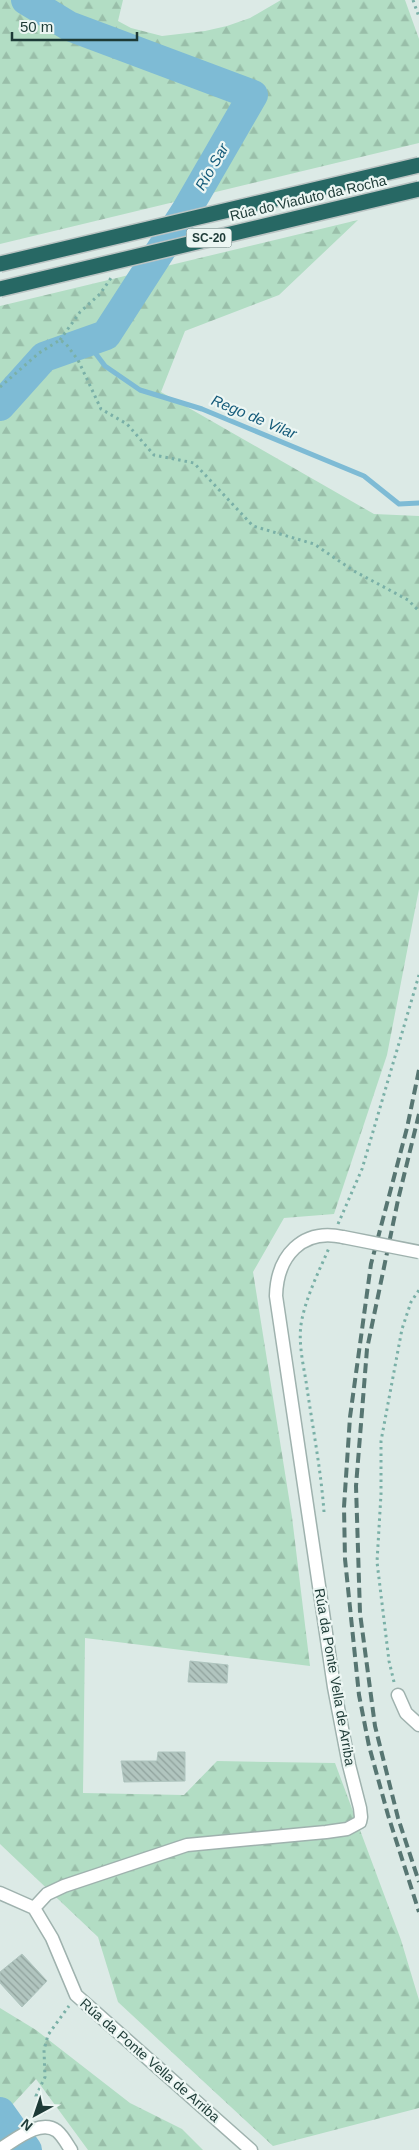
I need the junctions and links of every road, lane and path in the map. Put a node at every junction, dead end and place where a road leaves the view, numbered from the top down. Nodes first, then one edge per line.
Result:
1 (413, 0) edge
2 (419, 17) edge
3 (419, 165) edge
4 (419, 189) edge
5 (0, 264) edge
6 (113, 274) dead end
7 (0, 289) edge
8 (60, 340) junction
9 (0, 387) edge
10 (419, 611) edge
11 (419, 975) edge
12 (339, 1236) junction
13 (419, 1252) edge
14 (419, 1290) edge
15 (325, 1517) dead end
16 (398, 1695) joint
17 (419, 1725) edge
18 (0, 1893) edge
19 (34, 1908) junction
20 (76, 1995) junction
21 (49, 2127) junction
22 (0, 2149) edge
23 (71, 2150) edge
24 (251, 2150) edge

1 - 2 path
3 - 5 highway, Rúa do Viaduto da Rocha / SC-20, bridge
4 - 7 highway, Rúa do Viaduto da Rocha / SC-20, bridge
6 - 8 path
8 - 9 path
8 - 10 path
11 - 12 path
12 - 13 street, bridge
12 - 15 path
12 - 19 street, Rúa da Ponte Vella de Arriba
14 - 16 path
16 - 17 street
18 - 19 street
19 - 20 street, Rúa da Ponte Vella de Arriba
20 - 21 path
20 - 24 street, Rúa da Ponte Vella de Arriba
21 - 22 street
21 - 23 street

